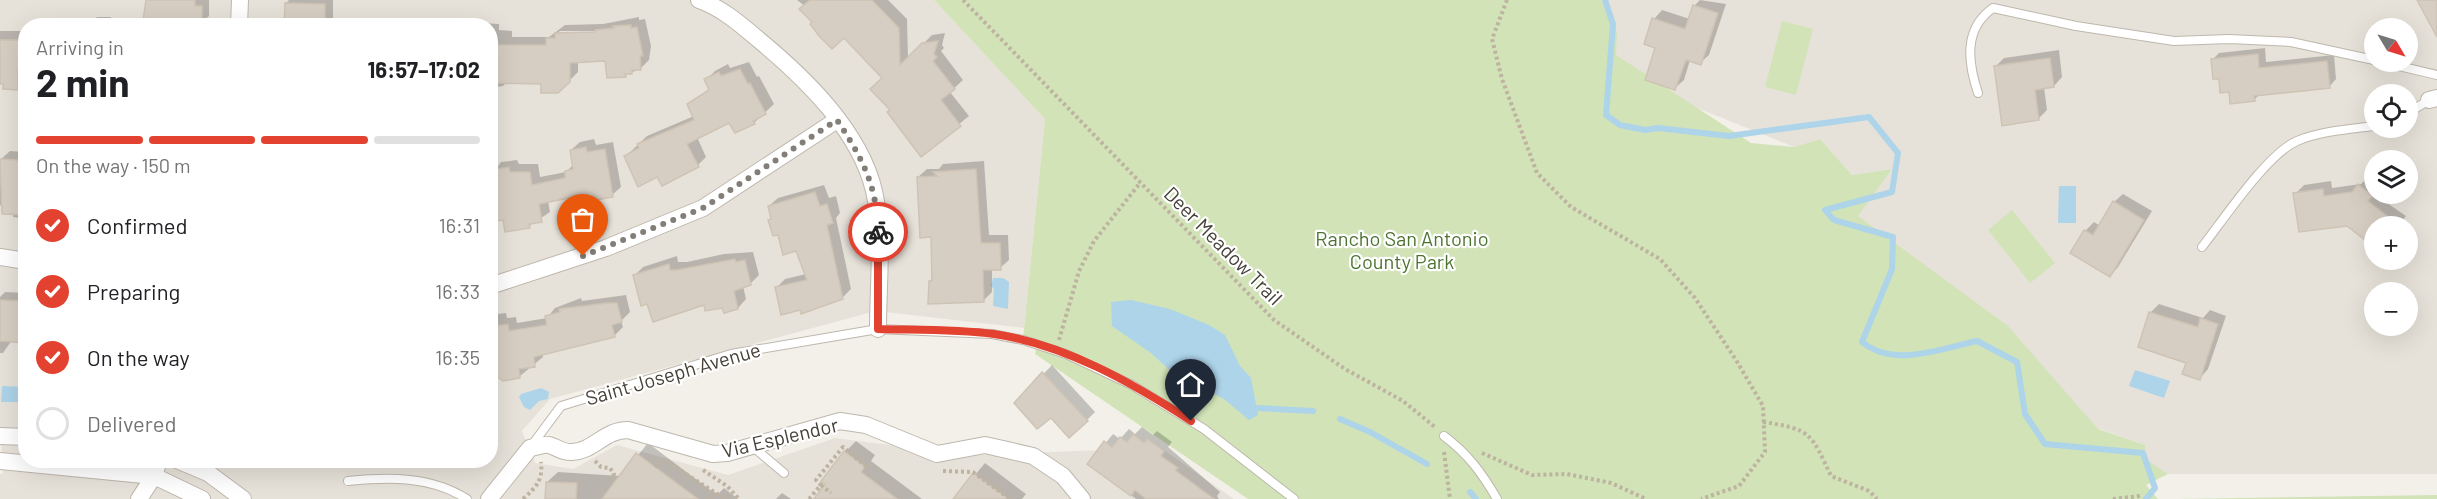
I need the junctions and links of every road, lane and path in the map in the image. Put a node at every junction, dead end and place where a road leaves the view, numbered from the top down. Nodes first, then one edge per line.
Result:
1 (240, 0) edge
2 (699, 0) edge
3 (963, 0) edge
4 (1507, 0) edge
5 (239, 18) edge
6 (2364, 58) edge
7 (2418, 71) edge
8 (2437, 75) edge
9 (1978, 93) dead end
10 (2433, 99) edge
11 (2418, 107) edge
12 (837, 120) junction
13 (2364, 127) edge
14 (1140, 183) junction
15 (2202, 247) dead end
16 (0, 257) edge
17 (18, 260) edge
18 (498, 283) edge
19 (878, 329) junction
20 (1056, 351) junction
21 (1763, 422) junction
22 (0, 436) edge
23 (1444, 436) junction
24 (18, 437) edge
25 (750, 445) junction
26 (1473, 449) dead end
27 (535, 454) junction
28 (593, 458) dead end
29 (0, 461) edge
30 (18, 462) edge
31 (700, 463) dead end
32 (941, 465) dead end
33 (655, 467) dead end
34 (156, 468) edge
35 (196, 468) edge
36 (868, 468) dead end
37 (784, 473) dead end
38 (348, 481) dead end
39 (614, 482) dead end
40 (821, 484) junction
41 (715, 492) junction
42 (831, 492) dead end
43 (2140, 496) dead end
44 (1644, 498) edge
45 (139, 499) edge
46 (202, 499) edge
47 (243, 499) edge
48 (467, 499) edge
49 (489, 499) edge
50 (523, 499) edge
51 (709, 499) edge
52 (732, 499) edge
53 (739, 499) edge
54 (809, 499) edge
55 (1010, 499) edge
56 (1082, 499) edge
57 (1294, 499) edge
58 (1450, 499) edge
59 (1497, 499) edge
60 (1701, 499) edge
61 (1877, 499) edge
62 (2113, 499) edge

1 - 5 street
2 - 12 street
3 - 14 path, Deer Meadow Trail
4 - 21 path
6 - 9 lane
7 - 8 lane
10 - 11 lane
12 - 18 street
12 - 19 street
13 - 15 lane
14 - 20 path
14 - 23 path, Deer Meadow Trail
16 - 17 street
19 - 20 lane, Saint Joseph Avenue
19 - 27 lane, Saint Joseph Avenue
20 - 57 lane, Saint Joseph Avenue
21 - 60 path
21 - 61 path
22 - 24 street
23 - 58 path
23 - 59 lane
25 - 27 street, Via Esplendor
25 - 37 lane
25 - 56 street, Via Esplendor
26 - 44 path
27 - 49 street
27 - 50 path
28 - 39 path
29 - 30 street
31 - 53 path
32 - 55 path
33 - 41 path
34 - 45 street
34 - 46 street
35 - 47 street
36 - 40 path
38 - 48 lane
40 - 42 path
40 - 54 path
41 - 51 path
41 - 52 path
43 - 62 path

